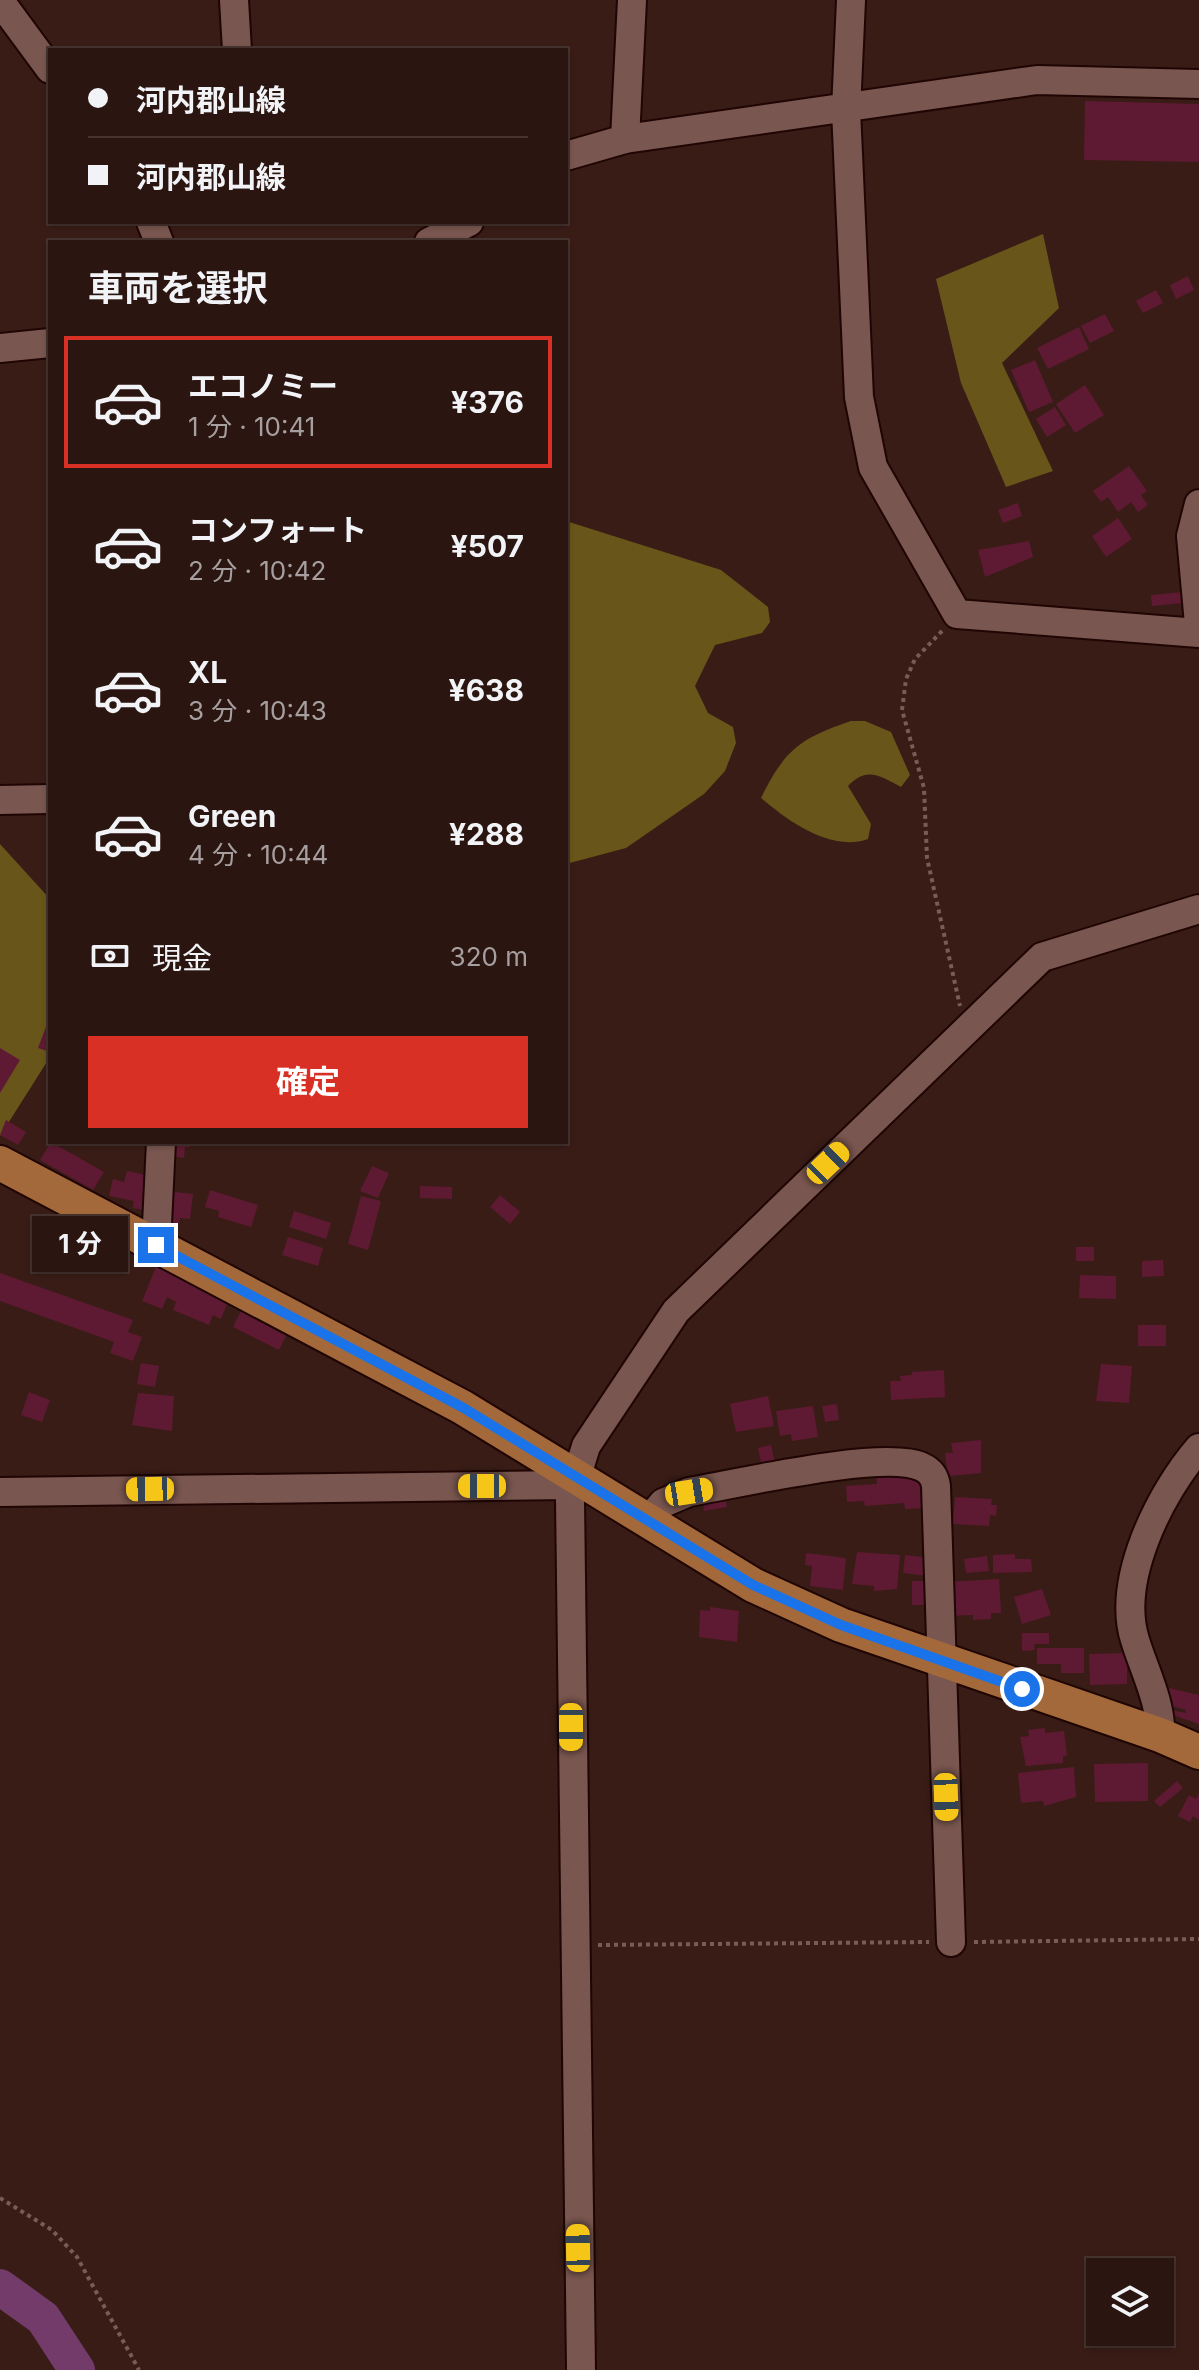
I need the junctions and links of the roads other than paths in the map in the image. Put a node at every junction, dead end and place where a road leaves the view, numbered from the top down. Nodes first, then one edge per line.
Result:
1 (234, 0) edge
2 (632, 0) edge
3 (851, 0) edge
4 (0, 1) edge
5 (237, 48) edge
6 (48, 66) edge
7 (1199, 84) edge
8 (846, 110) junction
9 (625, 139) junction
10 (568, 155) edge
11 (465, 224) edge
12 (433, 240) edge
13 (48, 343) edge
14 (0, 348) edge
15 (1199, 504) edge
16 (1199, 624) edge
17 (1199, 633) edge
18 (48, 799) edge
19 (0, 800) edge
20 (1199, 909) edge
21 (161, 1144) edge
22 (0, 1163) edge
23 (156, 1245) junction
24 (1199, 1448) edge
25 (573, 1481) junction
26 (0, 1492) edge
27 (648, 1521) junction
28 (939, 1661) junction
29 (1160, 1735) junction
30 (1199, 1752) edge
31 (951, 1942) road end
32 (581, 2370) edge

1 - 5 street
2 - 9 street
3 - 8 street
4 - 6 street
7 - 8 street
8 - 9 street
8 - 17 street
9 - 10 street
11 - 12 street
13 - 14 street
15 - 16 street
18 - 19 street
20 - 25 street
21 - 23 street
22 - 23 main road
23 - 25 main road
24 - 29 street
25 - 26 street
25 - 27 main road
25 - 32 street
27 - 28 main road
27 - 28 street
28 - 29 main road
28 - 31 street
29 - 30 main road

